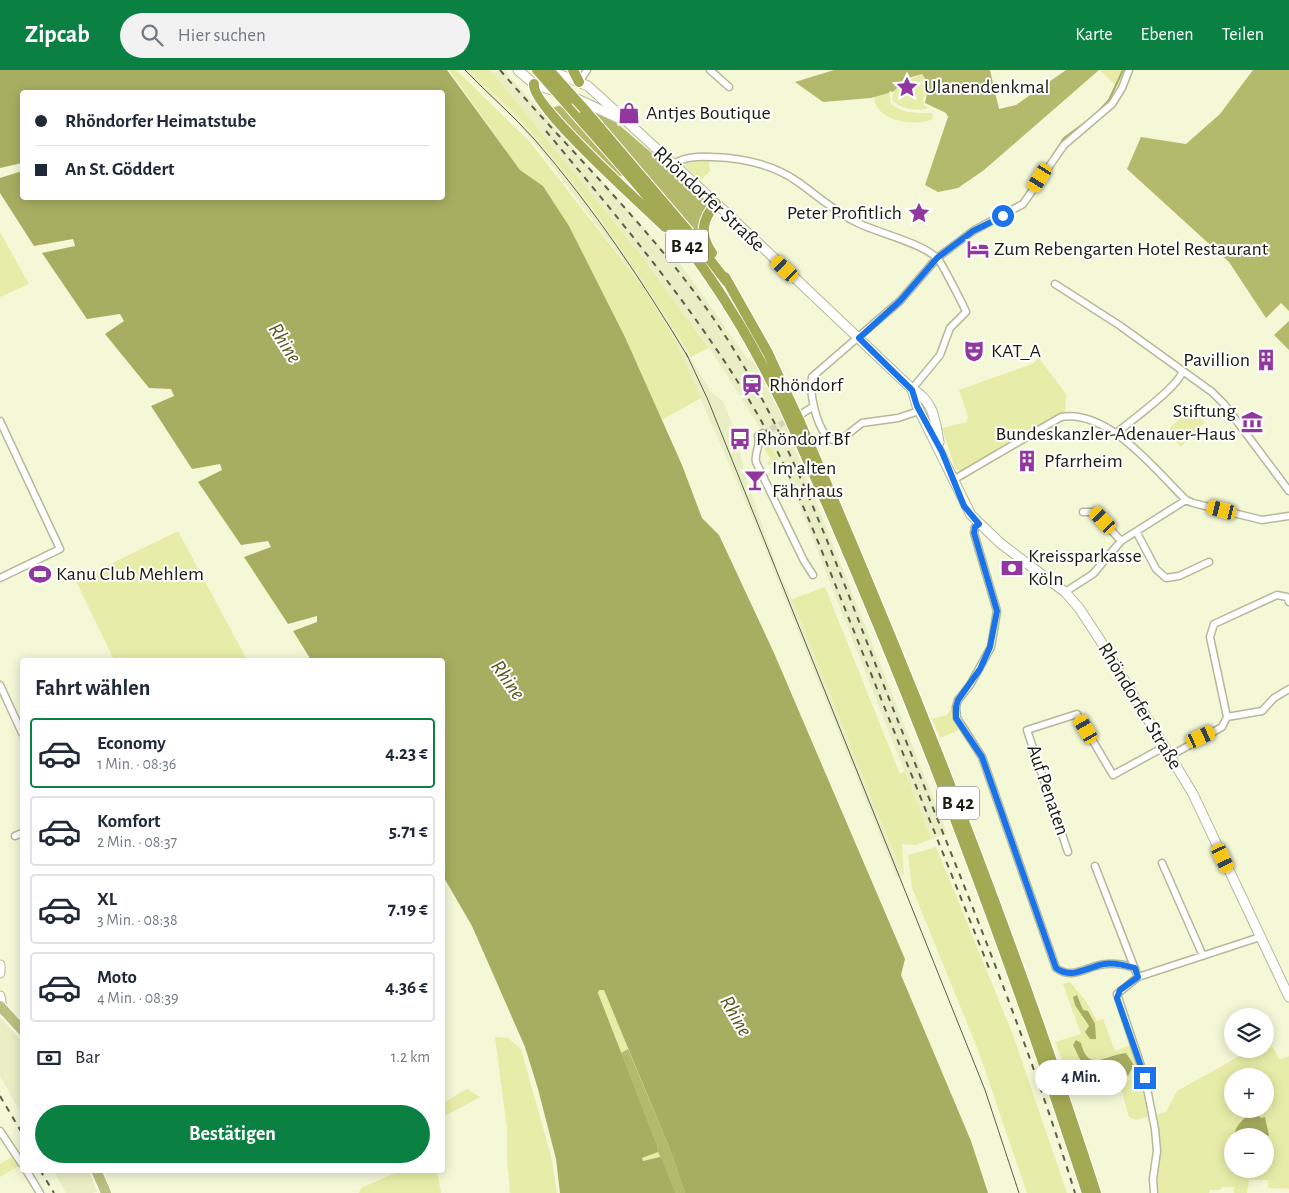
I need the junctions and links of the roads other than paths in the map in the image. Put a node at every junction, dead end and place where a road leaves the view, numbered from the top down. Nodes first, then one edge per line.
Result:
1 (518, 70) edge
2 (537, 70) edge
3 (550, 70) edge
4 (574, 70) edge
5 (587, 70) edge
6 (710, 70) edge
7 (1129, 70) edge
8 (579, 82) junction
9 (534, 84) junction
10 (730, 87) dead end
11 (564, 93) junction
12 (626, 122) junction
13 (672, 165) junction
14 (716, 203) junction
15 (937, 258) junction
16 (697, 259) junction
17 (726, 282) junction
18 (1055, 284) dead end
19 (859, 338) junction
20 (1182, 372) junction
21 (912, 390) junction
22 (926, 400) junction
23 (787, 403) junction
24 (814, 406) junction
25 (918, 409) junction
26 (798, 419) junction
27 (0, 421) edge
28 (763, 433) tunnel mouth
29 (1116, 433) junction
30 (942, 452) junction
31 (953, 480) junction
32 (1289, 491) edge
33 (1186, 500) junction
34 (1083, 512) dead end
35 (1289, 516) edge
36 (979, 524) junction
37 (1137, 533) junction
38 (1121, 541) junction
39 (1209, 562) dead end
40 (813, 575) dead end
41 (0, 578) edge
42 (1065, 592) junction
43 (1289, 602) edge
44 (0, 685) edge
45 (1289, 689) edge
46 (1227, 717) junction
47 (20, 729) edge
48 (1164, 747) junction
49 (1170, 756) junction
50 (20, 833) edge
51 (15, 836) dead end
52 (1068, 852) dead end
53 (1162, 863) dead end
54 (1095, 866) dead end
55 (1260, 937) junction
56 (1204, 956) junction
57 (0, 965) edge
58 (1135, 968) junction
59 (0, 973) edge
60 (1138, 977) junction
61 (0, 996) edge
62 (1289, 997) edge
63 (1, 1007) edge
64 (20, 1028) edge
65 (0, 1131) edge
66 (20, 1161) edge
67 (28, 1173) edge
68 (97, 1173) edge
69 (103, 1192) edge
70 (40, 1193) edge
71 (1087, 1193) edge
72 (1096, 1193) edge
73 (1154, 1193) edge

1 - 9 main road, Rhöndorfer Straße
2 - 16 highway, B 42, bridge
3 - 8 main road, Rhöndorfer Straße
3 - 9 main road
3 - 17 highway, B 42, bridge
4 - 8 highway
5 - 8 street
6 - 10 street
7 - 15 street
8 - 11 main road
8 - 12 main road, Rhöndorfer Straße
9 - 11 main road, Rhöndorfer Straße
9 - 16 highway, B 42
11 - 12 main road, Rhöndorfer Straße
12 - 13 main road, Rhöndorfer Straße
13 - 14 main road, Rhöndorfer Straße
13 - 15 street
14 - 17 highway, B 42
14 - 19 main road, Rhöndorfer Straße
15 - 19 street
15 - 21 street
16 - 23 highway, B 42
17 - 23 highway, B 42
18 - 20 street
19 - 21 main road, Rhöndorfer Straße
19 - 24 street
20 - 29 street
20 - 32 street
21 - 22 main road, Rhöndorfer Straße
21 - 25 main road, Rhöndorfer Straße
22 - 25 main road
22 - 30 main road, Rhöndorfer Straße
23 - 26 highway, B 42, bridge
24 - 25 street
24 - 26 street
25 - 30 main road, Rhöndorfer Straße
26 - 71 highway, B 42
26 - 72 highway, B 42
27 - 41 street
28 - 40 street
29 - 31 street
29 - 33 street
30 - 31 main road, Rhöndorfer Straße
31 - 36 main road, Rhöndorfer Straße
33 - 35 street
33 - 37 street
34 - 38 street
36 - 42 main road, Rhöndorfer Straße
36 - 58 street
37 - 38 street
37 - 39 street
38 - 42 street
42 - 48 main road, Rhöndorfer Straße
43 - 46 street
44 - 47 street
45 - 46 street
46 - 49 street
48 - 49 main road, Rhöndorfer Straße
48 - 52 street, Auf Penaten
49 - 55 main road, Rhöndorfer Straße
50 - 51 street
53 - 56 street
54 - 58 street
55 - 56 street
55 - 62 main road, Rhöndorfer Straße
56 - 60 street
57 - 59 main road
58 - 60 street
60 - 73 street
61 - 63 main road
63 - 64 main road
65 - 66 street
67 - 70 street
68 - 69 main road

